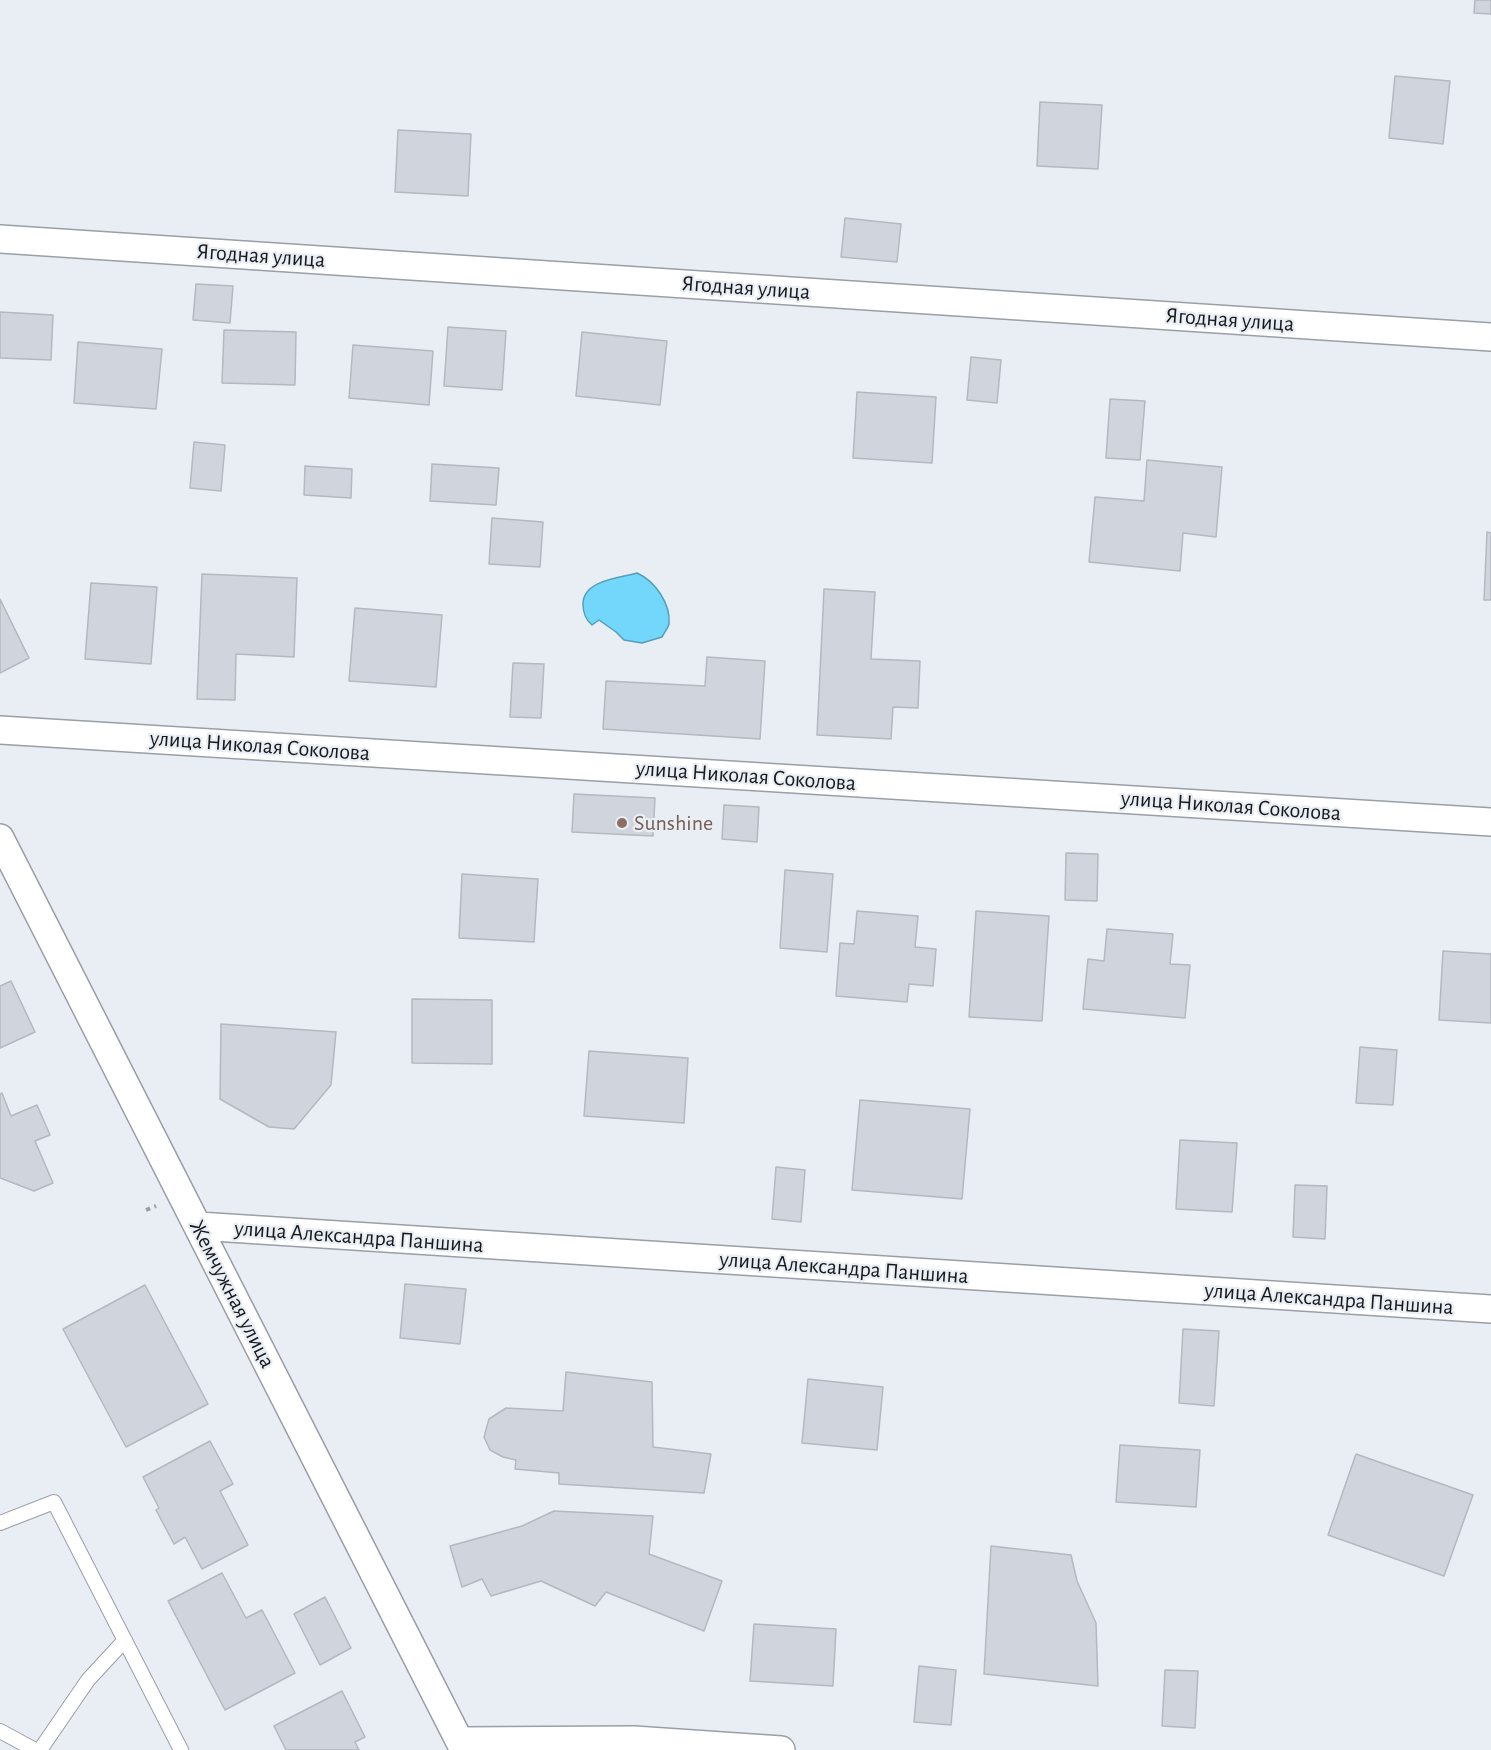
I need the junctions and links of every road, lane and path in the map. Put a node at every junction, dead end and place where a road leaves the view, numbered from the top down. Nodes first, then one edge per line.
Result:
1 (0, 239) edge
2 (1491, 337) edge
3 (0, 730) edge
4 (1491, 822) edge
5 (0, 838) edge
6 (198, 1226) junction
7 (1491, 1309) edge
8 (0, 1523) edge
9 (124, 1640) junction
10 (0, 1731) edge
11 (462, 1745) edge
12 (34, 1750) edge
13 (40, 1750) edge
14 (181, 1750) edge
15 (781, 1750) edge

1 - 2 street, Ягодная улица
3 - 4 street, улица Николая Соколова
5 - 6 street, Жемчужная улица
6 - 7 street, улица Александра Паншина
6 - 11 street, Жемчужная улица
8 - 9 lane
9 - 13 lane
9 - 14 lane
10 - 12 lane
11 - 15 street

